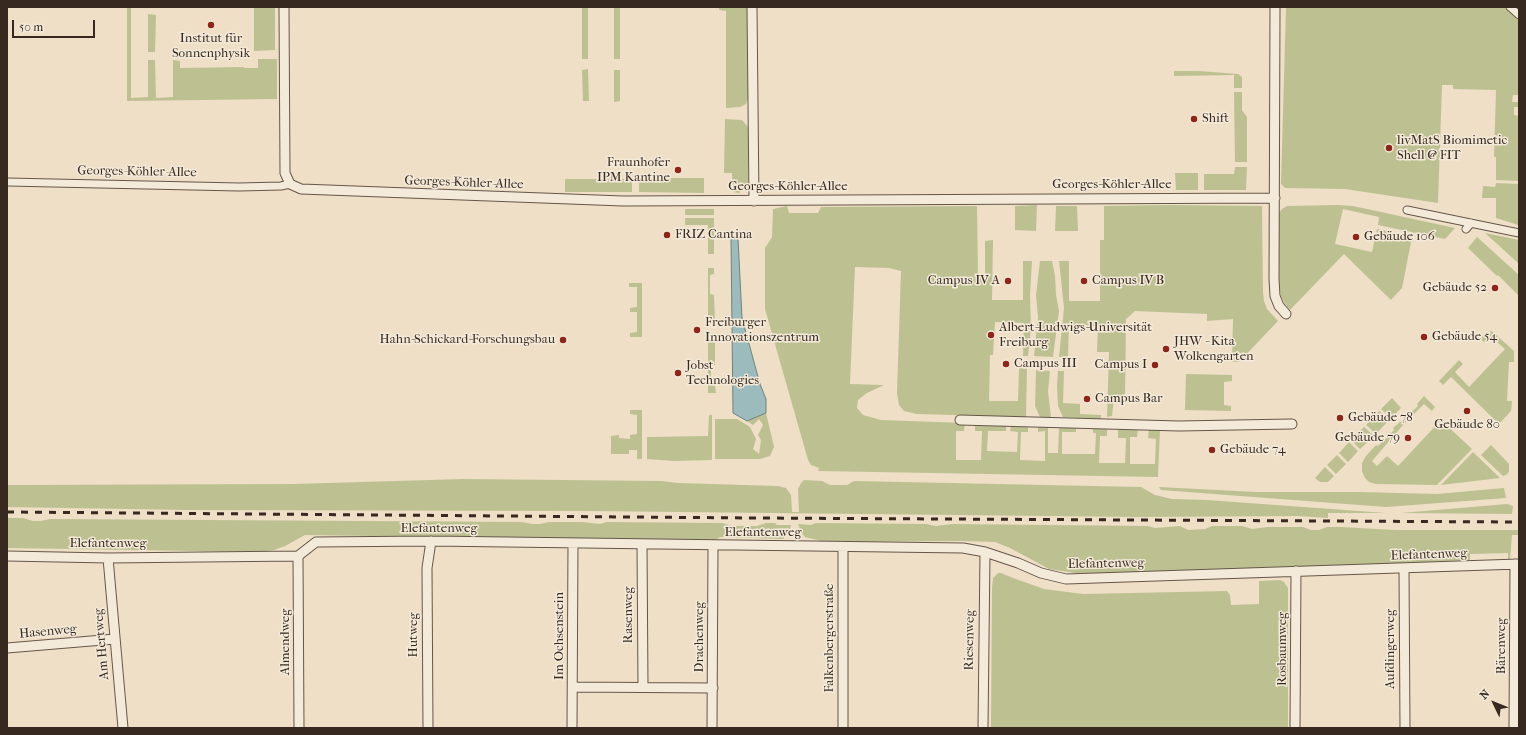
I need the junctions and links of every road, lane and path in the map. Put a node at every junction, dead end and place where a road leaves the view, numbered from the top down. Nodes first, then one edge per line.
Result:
1 (284, 7) edge
2 (752, 7) edge
3 (1275, 7) edge
4 (1510, 7) edge
5 (1516, 7) edge
6 (1519, 8) edge
7 (1519, 15) edge
8 (7, 182) edge
9 (290, 184) junction
10 (1275, 198) junction
11 (754, 201) junction
12 (1407, 210) dead end
13 (1471, 223) junction
14 (1466, 229) dead end
15 (1519, 233) edge
16 (1286, 314) dead end
17 (960, 420) dead end
18 (1292, 424) dead end
19 (431, 542) junction
20 (573, 543) junction
21 (642, 544) junction
22 (713, 546) junction
23 (843, 547) junction
24 (985, 552) junction
25 (7, 556) edge
26 (298, 556) junction
27 (108, 558) junction
28 (1517, 564) edge
29 (1404, 569) junction
30 (1296, 571) junction
31 (115, 639) junction
32 (7, 648) edge
33 (573, 687) junction
34 (643, 687) junction
35 (713, 688) junction
36 (123, 728) edge
37 (299, 728) edge
38 (428, 728) edge
39 (572, 728) edge
40 (712, 728) edge
41 (843, 728) edge
42 (983, 728) edge
43 (1295, 728) edge
44 (1405, 728) edge
45 (1514, 728) edge

1 - 9 street
2 - 11 street
3 - 10 street
4 - 7 street
5 - 6 street
8 - 9 street, Georges-Köhler-Allee
9 - 11 street, Georges-Köhler-Allee
10 - 11 street, Georges-Köhler-Allee
10 - 16 street
12 - 13 street
13 - 14 street
13 - 15 street
17 - 18 street
19 - 20 street, Elefantenweg
19 - 26 street, Elefantenweg
19 - 38 street, Hutweg
20 - 21 street, Elefantenweg
20 - 33 street, Im Ochsenstein
21 - 22 street, Elefantenweg
21 - 34 street, Rasenweg
22 - 23 street, Elefantenweg
22 - 35 street, Drachenweg
23 - 24 street, Elefantenweg
23 - 41 street, Falkenbergerstraße
24 - 30 street, Elefantenweg
24 - 42 street, Riesenweg
25 - 27 street, Elefantenweg
26 - 27 street, Elefantenweg
26 - 37 street, Almendweg
27 - 31 street, Am Hertweg
28 - 29 street, Elefantenweg
28 - 45 street, Bärenweg
29 - 30 street, Elefantenweg
29 - 44 street, Aufdingerweg
30 - 43 street, Rosbaumweg
31 - 32 street, Hasenweg
31 - 36 street, Am Hertweg
33 - 34 street
33 - 39 street, Im Ochsenstein
34 - 35 street
35 - 40 street, Drachenweg

